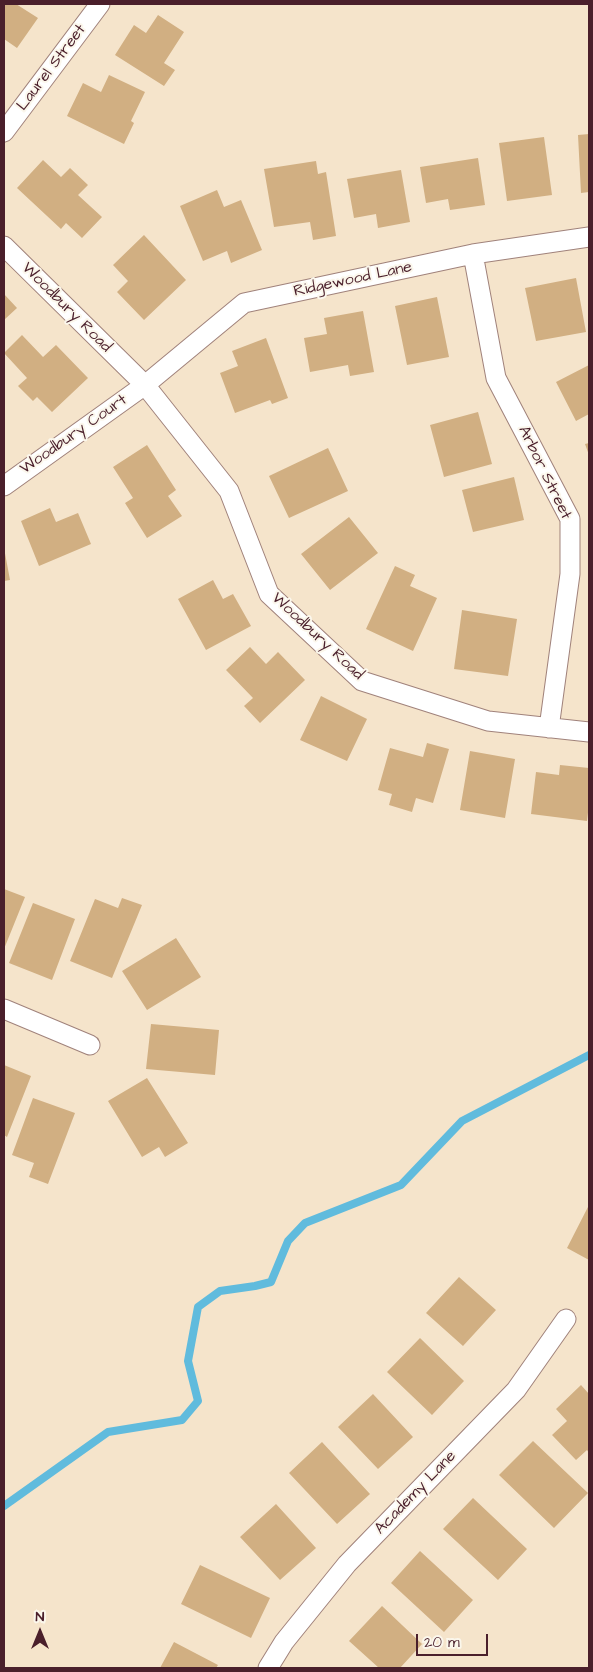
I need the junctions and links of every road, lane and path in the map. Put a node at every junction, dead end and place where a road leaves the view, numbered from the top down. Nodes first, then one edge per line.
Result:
1 (100, 4) edge
2 (4, 132) edge
3 (589, 237) edge
4 (4, 246) edge
5 (473, 254) junction
6 (145, 385) junction
7 (4, 486) edge
8 (548, 728) junction
9 (589, 732) edge
10 (4, 1009) edge
11 (90, 1045) dead end
12 (566, 1318) dead end
13 (268, 1668) edge

1 - 2 street, Laurel Street
3 - 5 street, Ridgewood Lane
4 - 6 street, Woodbury Road
5 - 6 street, Ridgewood Lane
5 - 8 street, Arbor Street
6 - 7 street, Woodbury Court
6 - 8 street, Woodbury Road
8 - 9 street, Woodbury Road
10 - 11 street
12 - 13 street, Academy Lane

